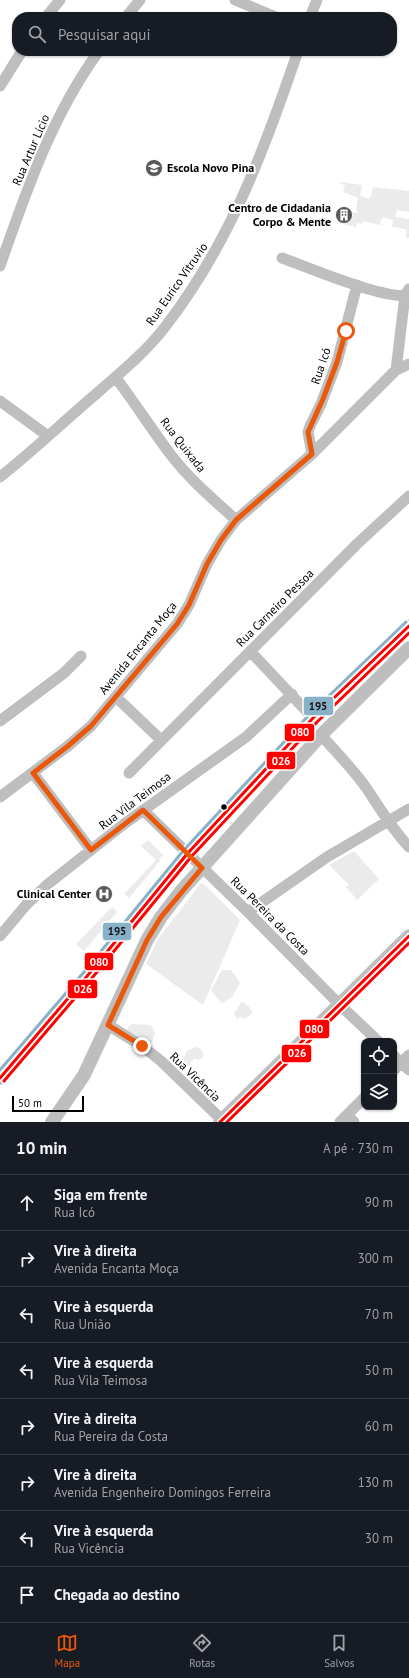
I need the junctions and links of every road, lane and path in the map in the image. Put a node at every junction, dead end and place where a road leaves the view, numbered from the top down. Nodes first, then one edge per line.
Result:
1 (60, 0) edge
2 (140, 0) edge
3 (235, 0) edge
4 (317, 0) edge
5 (50, 12) edge
6 (130, 12) edge
7 (264, 12) edge
8 (312, 12) edge
9 (19, 56) edge
10 (96, 56) edge
11 (296, 56) edge
12 (0, 86) edge
13 (282, 258) dead end
14 (0, 266) edge
15 (358, 285) junction
16 (408, 293) edge
17 (409, 364) edge
18 (396, 370) junction
19 (116, 378) junction
20 (0, 400) edge
21 (48, 436) junction
22 (312, 454) junction
23 (0, 477) edge
24 (409, 496) edge
25 (236, 520) junction
26 (409, 626) edge
27 (409, 648) edge
28 (250, 652) junction
29 (80, 656) dead end
30 (292, 694) junction
31 (116, 697) junction
32 (313, 718) junction
33 (0, 720) edge
34 (321, 735) junction
35 (161, 740) junction
36 (33, 773) junction
37 (129, 773) dead end
38 (0, 797) edge
39 (409, 809) edge
40 (143, 810) junction
41 (387, 821) junction
42 (409, 847) edge
43 (91, 850) junction
44 (187, 854) junction
45 (202, 868) junction
46 (248, 912) junction
47 (0, 936) edge
48 (409, 936) edge
49 (339, 1004) junction
50 (108, 1025) junction
51 (375, 1038) edge
52 (0, 1078) edge
53 (361, 1102) edge
54 (347, 1120) edge
55 (222, 1121) edge
56 (52, 1122) edge

1 - 5 street
2 - 6 street
3 - 7 street
4 - 8 street
9 - 12 street
10 - 14 street, Rua Artur Lício
11 - 19 street, Rua Eurico Vitruvio
13 - 15 street
15 - 16 street
15 - 22 street, Rua Icó
16 - 18 street
17 - 18 street, Avenida Encanta Moça
18 - 22 street, Avenida Encanta Moça
19 - 21 street, Rua Eurico Vitruvio
19 - 25 street, Rua Quixada
20 - 21 street
21 - 23 street, Rua Eurico Vitruvio
22 - 25 street, Avenida Encanta Moça
24 - 28 street, Rua Carneiro Pessoa
25 - 31 street, Avenida Encanta Moça
26 - 32 main road
27 - 34 main road
28 - 30 street
28 - 35 street, Rua Carneiro Pessoa
29 - 33 street
30 - 32 street
30 - 40 street, Rua Vila Teimosa
31 - 35 street
31 - 36 street, Avenida Encanta Moça
32 - 44 main road
34 - 41 street
34 - 45 main road
35 - 37 street, Rua Carneiro Pessoa
36 - 38 street, Avenida Encanta Moça
36 - 43 street
39 - 41 street
40 - 43 street, Rua Vila Teimosa
40 - 44 street, Rua Pereira da Costa
41 - 42 street
41 - 46 street
43 - 47 street, Rua Vila Teimosa
44 - 45 street, Rua Pereira da Costa
44 - 52 main road
45 - 46 street, Rua Pereira da Costa
45 - 50 main road
46 - 49 street, Rua Pereira da Costa
48 - 49 main road
49 - 51 street, Rua Pereira da Costa
49 - 55 main road
50 - 55 street, Rua Vicência
50 - 56 main road
53 - 54 street

